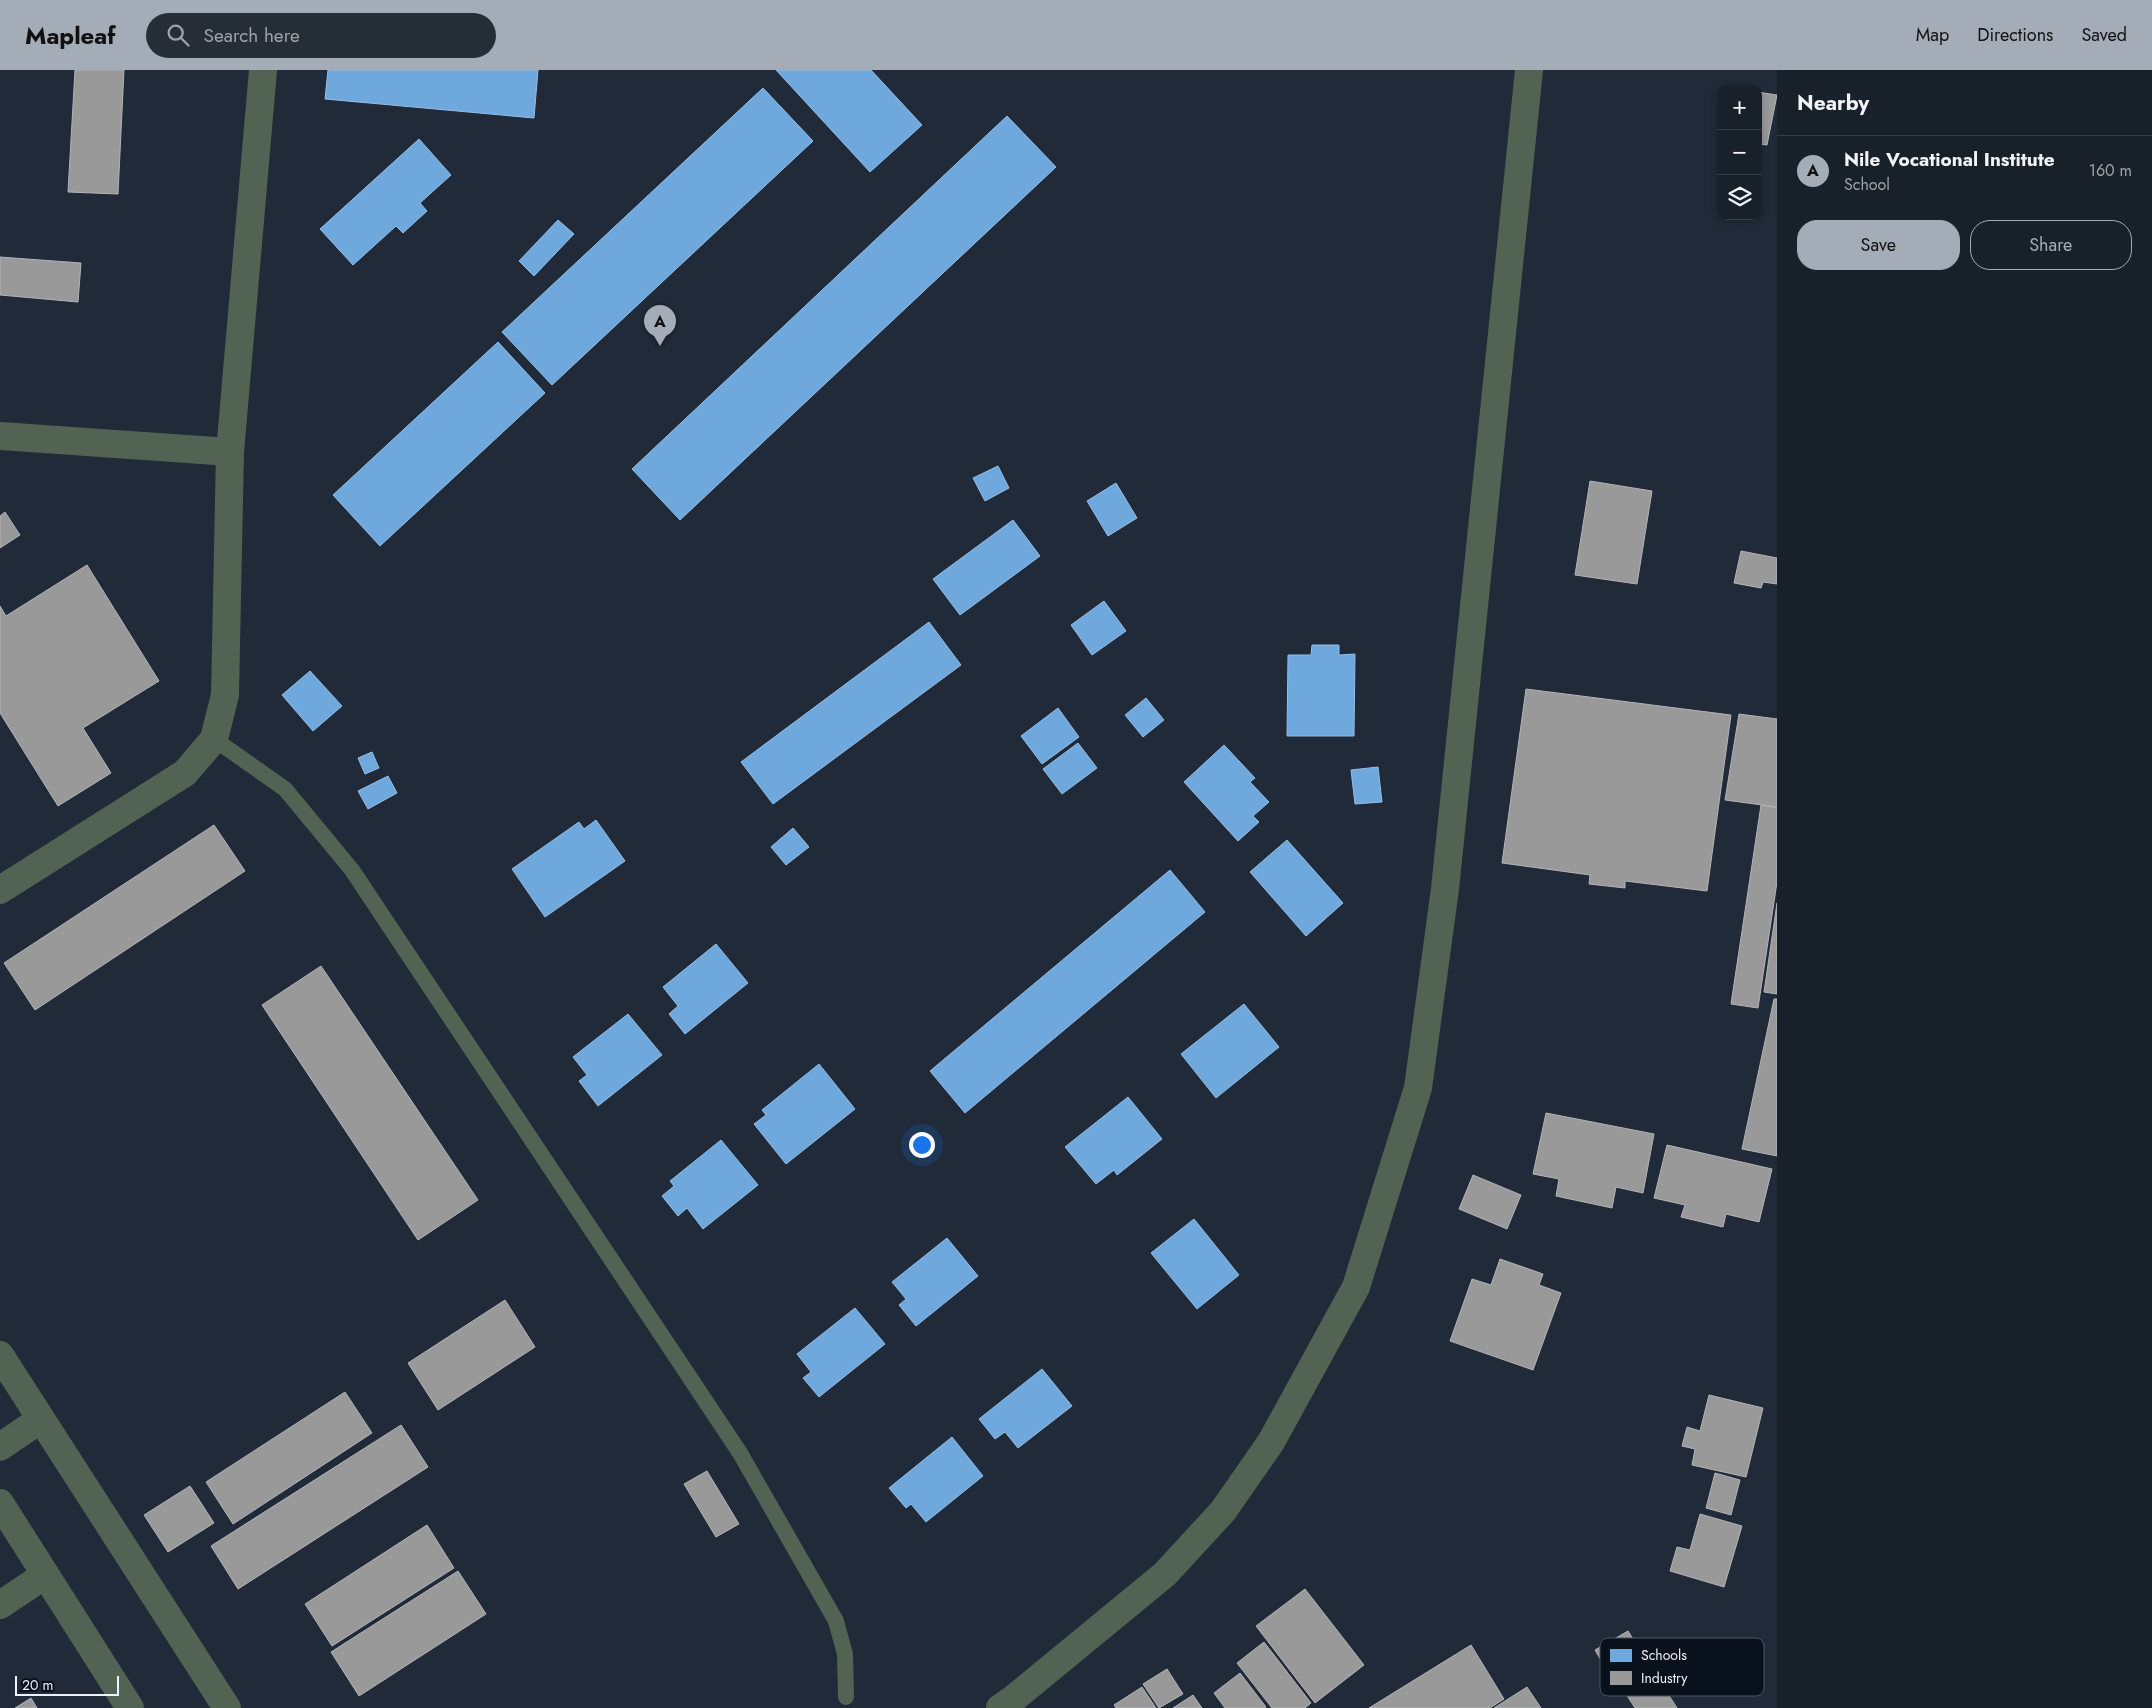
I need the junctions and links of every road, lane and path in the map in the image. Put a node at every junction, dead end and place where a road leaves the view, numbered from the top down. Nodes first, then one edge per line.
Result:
1 (263, 70) edge
2 (1529, 70) edge
3 (0, 436) edge
4 (230, 452) junction
5 (214, 739) junction
6 (0, 890) edge
7 (0, 1355) edge
8 (41, 1419) junction
9 (0, 1447) edge
10 (0, 1503) edge
11 (45, 1575) junction
12 (0, 1605) edge
13 (846, 1697) dead end
14 (130, 1708) edge
15 (227, 1708) edge
16 (1000, 1708) edge

1 - 4 street
2 - 16 street
3 - 4 street
4 - 5 street
5 - 6 street
5 - 13 lane
7 - 8 street
8 - 9 street
8 - 15 street
10 - 11 street
11 - 12 street
11 - 14 street

